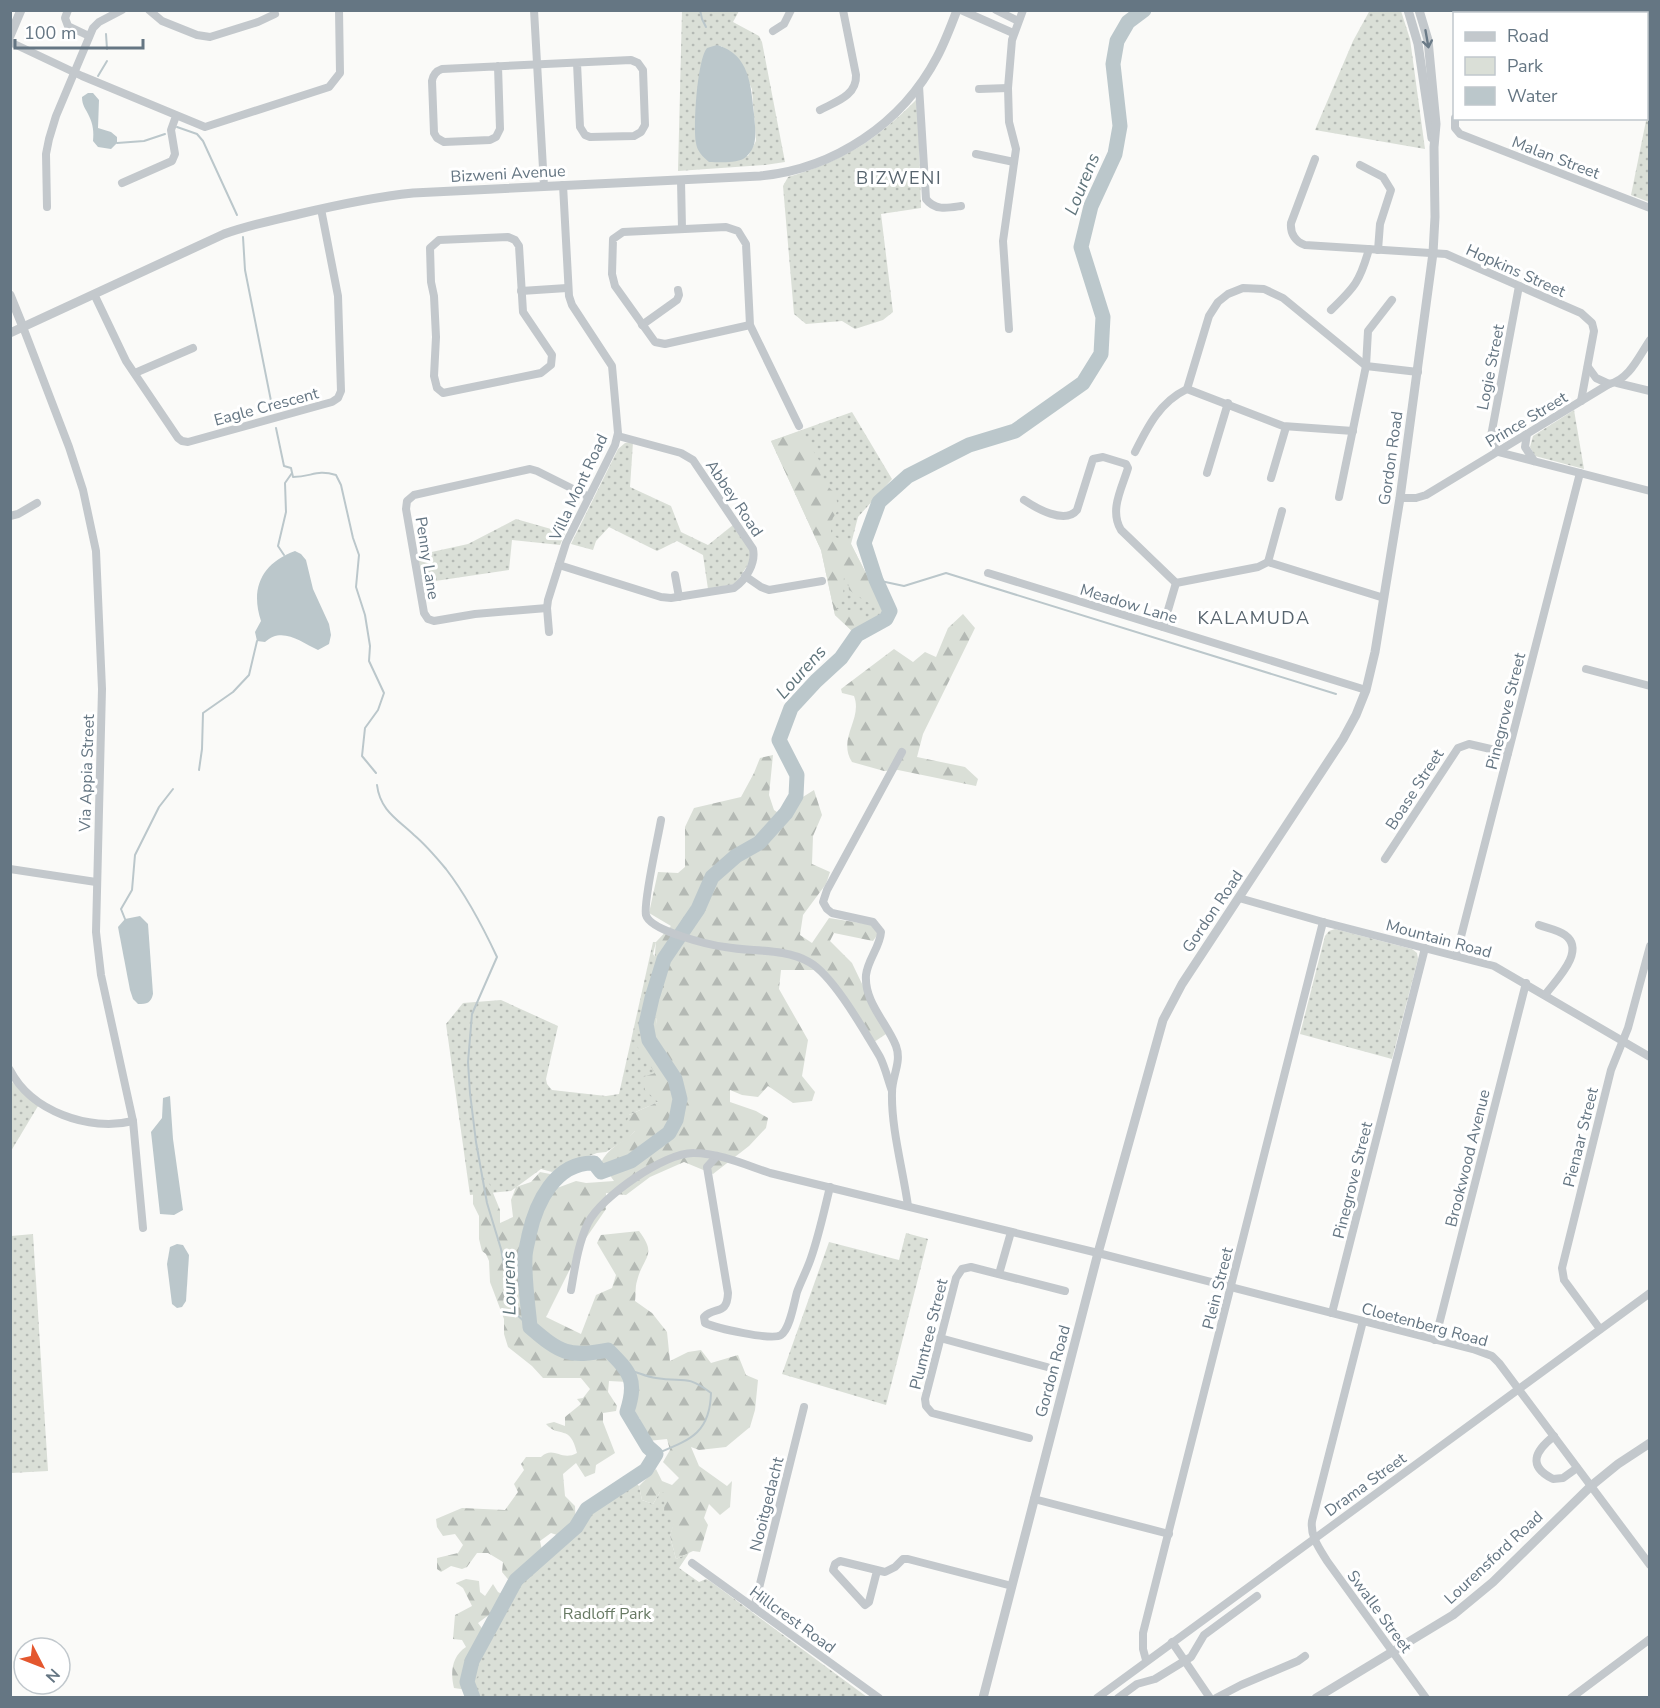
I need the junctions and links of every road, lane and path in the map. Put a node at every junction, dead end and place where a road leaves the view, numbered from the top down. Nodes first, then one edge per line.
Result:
1 (21, 10) edge
2 (68, 10) edge
3 (122, 10) edge
4 (149, 10) edge
5 (339, 10) edge
6 (534, 10) edge
7 (791, 10) edge
8 (843, 10) edge
9 (959, 10) edge
10 (996, 10) edge
11 (1023, 10) edge
12 (1408, 10) edge
13 (1419, 10) edge
14 (275, 14) dead end
15 (1018, 21) junction
16 (773, 32) dead end
17 (1013, 33) junction
18 (10, 36) edge
19 (89, 36) junction
20 (10, 42) edge
21 (577, 63) junction
22 (536, 64) junction
23 (498, 66) junction
24 (74, 72) junction
25 (919, 86) junction
26 (1008, 88) junction
27 (979, 89) dead end
28 (820, 110) dead end
29 (176, 116) junction
30 (1455, 120) edge
31 (1434, 147) junction
32 (976, 154) dead end
33 (1315, 159) dead end
34 (1014, 162) junction
35 (1360, 165) dead end
36 (681, 180) junction
37 (122, 183) dead end
38 (563, 185) junction
39 (544, 186) junction
40 (961, 206) dead end
41 (47, 207) dead end
42 (1650, 208) edge
43 (321, 209) junction
44 (682, 229) junction
45 (1369, 249) junction
46 (1378, 250) junction
47 (1433, 253) junction
48 (1519, 286) junction
49 (567, 288) junction
50 (678, 290) dead end
51 (521, 291) junction
52 (94, 294) junction
53 (10, 295) edge
54 (1392, 300) dead end
55 (1331, 310) dead end
56 (642, 325) junction
57 (750, 325) junction
58 (23, 327) junction
59 (1010, 329) dead end
60 (10, 333) edge
61 (1650, 340) edge
62 (193, 348) dead end
63 (1366, 366) junction
64 (1588, 367) junction
65 (1418, 372) junction
66 (135, 373) junction
67 (1613, 384) junction
68 (1187, 388) junction
69 (1650, 391) edge
70 (1581, 401) junction
71 (1228, 403) junction
72 (798, 426) dead end
73 (1286, 427) junction
74 (1353, 431) junction
75 (1527, 434) junction
76 (618, 436) junction
77 (1135, 452) dead end
78 (1497, 452) junction
79 (1534, 461) junction
80 (1207, 473) dead end
81 (1580, 473) junction
82 (1271, 478) dead end
83 (1650, 491) edge
84 (589, 497) junction
85 (1339, 498) dead end
86 (1400, 498) junction
87 (1024, 500) dead end
88 (37, 503) dead end
89 (1282, 512) dead end
90 (10, 516) edge
91 (1268, 562) junction
92 (559, 565) junction
93 (988, 573) dead end
94 (675, 574) dead end
95 (745, 576) junction
96 (822, 581) dead end
97 (1176, 583) junction
98 (679, 597) junction
99 (1384, 598) junction
100 (547, 608) junction
101 (1163, 627) junction
102 (549, 632) dead end
103 (1586, 669) dead end
104 (1650, 686) edge
105 (1366, 690) junction
106 (902, 752) dead end
107 (1508, 753) junction
108 (661, 820) dead end
109 (1385, 859) dead end
110 (10, 869) edge
111 (96, 882) junction
112 (1239, 898) junction
113 (1323, 922) junction
114 (1539, 926) dead end
115 (1650, 946) edge
116 (1425, 948) junction
117 (1456, 956) junction
118 (1526, 983) junction
119 (1545, 995) junction
120 (1623, 1041) junction
121 (1650, 1057) edge
122 (10, 1070) edge
123 (892, 1091) junction
124 (133, 1121) junction
125 (717, 1156) junction
126 (830, 1187) junction
127 (908, 1206) junction
128 (143, 1228) dead end
129 (1011, 1232) junction
130 (1098, 1253) junction
131 (999, 1274) junction
132 (1231, 1288) junction
133 (571, 1290) dead end
134 (1065, 1291) dead end
135 (1650, 1293) edge
136 (1332, 1313) junction
137 (1363, 1321) junction
138 (1600, 1329) junction
139 (940, 1338) junction
140 (1435, 1340) junction
141 (1047, 1367) dead end
142 (1518, 1388) junction
143 (804, 1407) dead end
144 (1554, 1436) junction
145 (1029, 1438) dead end
146 (1650, 1443) edge
147 (1577, 1468) junction
148 (1591, 1486) junction
149 (1034, 1499) junction
150 (1169, 1534) junction
151 (1314, 1539) junction
152 (692, 1563) dead end
153 (1650, 1565) edge
154 (877, 1571) junction
155 (1012, 1586) junction
156 (1257, 1596) dead end
157 (754, 1608) junction
158 (1650, 1640) edge
159 (1172, 1642) junction
160 (1393, 1652) junction
161 (1305, 1656) dead end
162 (1146, 1660) junction
163 (1184, 1661) junction
164 (879, 1698) edge
165 (983, 1698) edge
166 (1097, 1698) edge
167 (1118, 1698) edge
168 (1210, 1698) edge
169 (1216, 1698) edge
170 (1316, 1698) edge
171 (1426, 1698) edge
172 (1570, 1698) edge

1 - 18 street
2 - 19 street
3 - 19 street
4 - 14 street
5 - 29 street
6 - 22 street
7 - 16 street
8 - 28 street
9 - 17 street
9 - 25 street, Bizweni Avenue
10 - 15 street
11 - 15 street
12 - 31 street, Gordon Road
13 -> 31 street, Gordon Road
15 - 17 street
17 - 26 street
19 - 24 street
20 - 24 street
21 - 21 street
21 - 22 street
22 - 23 street
22 - 39 street
23 - 23 street
24 - 29 street
24 - 41 street
25 - 36 street, Bizweni Avenue
25 - 40 street
26 - 27 street
26 - 34 street
29 - 37 street
30 - 42 street, Malan Street
31 - 47 street, Gordon Road
32 - 34 street
33 - 45 street, Hopkins Street
34 - 59 street
35 - 46 street
36 - 38 street, Bizweni Avenue
36 - 44 street
38 - 39 street, Bizweni Avenue
38 - 49 street, Villa Mont Road
39 - 43 street, Bizweni Avenue
43 - 52 street, Bizweni Avenue
43 - 66 street, Eagle Crescent
44 - 56 street
44 - 57 street
45 - 46 street, Hopkins Street
45 - 55 street
46 - 47 street, Hopkins Street
47 - 48 street, Hopkins Street
47 - 65 street, Gordon Road
48 - 64 street, Hopkins Street
48 - 78 street, Logie Street
49 - 51 street
49 - 76 street, Villa Mont Road
50 - 56 street
51 - 51 street
52 - 58 street, Bizweni Avenue
52 - 66 street, Eagle Crescent
53 - 58 street
54 - 63 street
56 - 57 street
57 - 72 street
58 - 60 street, Bizweni Avenue
58 - 111 street, Via Appia Street
61 - 67 street, Prince Street
62 - 66 street
63 - 65 street
63 - 68 street
63 - 74 street
64 - 67 street
64 - 70 street
65 - 86 street, Gordon Road
67 - 69 street
67 - 70 street, Prince Street
68 - 71 street
68 - 77 street
70 - 75 street, Prince Street
71 - 73 street
71 - 80 street
73 - 74 street
73 - 82 street
74 - 85 street
75 - 78 street, Prince Street
75 - 79 street
76 - 84 street, Villa Mont Road
76 - 95 street, Abbey Road
78 - 79 street
78 - 86 street, Prince Street
79 - 81 street
81 - 83 street
81 - 107 street, Pinegrove Street
84 - 92 street, Villa Mont Road
84 - 100 street, Penny Lane
86 - 99 street, Gordon Road
87 - 97 street
88 - 90 street
89 - 91 street
91 - 97 street
91 - 99 street
92 - 98 street
92 - 100 street, Villa Mont Road
93 - 101 street, Meadow Lane
94 - 98 street
95 - 96 street
95 - 98 street
97 - 101 street
99 - 105 street, Gordon Road
100 - 102 street, Villa Mont Road
101 - 105 street, Meadow Lane
103 - 104 street
105 - 112 street, Gordon Road
106 - 123 street
107 - 109 street, Boase Street
107 - 117 street, Pinegrove Street
108 - 123 street
110 - 111 street
111 - 124 street, Via Appia Street
112 - 113 street, Mountain Road
112 - 130 street, Gordon Road
113 - 116 street, Mountain Road
113 - 132 street, Plein Street
114 - 119 street
115 - 120 street, Pienaar Street
116 - 117 street, Mountain Road
116 - 136 street, Pinegrove Street
117 - 118 street, Mountain Road
118 - 119 street, Mountain Road
118 - 140 street, Brookwood Avenue
119 - 120 street, Mountain Road
120 - 121 street, Mountain Road
120 - 138 street, Pienaar Street
122 - 124 street
123 - 127 street
124 - 128 street, Via Appia Street
125 - 126 street, Cloetenberg Road
125 - 126 street
125 - 133 street, Cloetenberg Road
126 - 127 street, Cloetenberg Road
127 - 129 street, Cloetenberg Road
129 - 130 street, Cloetenberg Road
129 - 131 street
130 - 132 street, Cloetenberg Road
130 - 149 street, Gordon Road
131 - 134 street, Plumtree Street
131 - 139 street, Plumtree Street
132 - 136 street, Cloetenberg Road
132 - 150 street, Plein Street
135 - 138 street, Drama Street
136 - 137 street, Cloetenberg Road
137 - 140 street, Cloetenberg Road
137 - 151 street
138 - 142 street, Drama Street
139 - 141 street
139 - 145 street, Plumtree Street
140 - 142 street, Cloetenberg Road
142 - 144 street, Cloetenberg Road
142 - 151 street, Drama Street
143 - 157 street, Nooitgedacht
144 - 147 street, Cloetenberg Road
144 - 147 street
146 - 148 street, Lourensford Road
147 - 148 street, Cloetenberg Road
148 - 153 street, Cloetenberg Road
148 - 160 street, Lourensford Road
149 - 150 street
149 - 155 street, Gordon Road
150 - 162 street, Plein Street
151 - 159 street, Drama Street
151 - 160 street, Swalle Street
152 - 157 street, Hillcrest Road
154 - 154 street
154 - 155 street
155 - 165 street, Gordon Road
156 - 163 street
157 - 164 street, Hillcrest Road
158 - 172 street
159 - 162 street, Drama Street
159 - 163 street
160 - 170 street, Lourensford Road
160 - 171 street, Swalle Street
161 - 169 street
162 - 166 street, Drama Street
163 - 167 street
163 - 168 street

